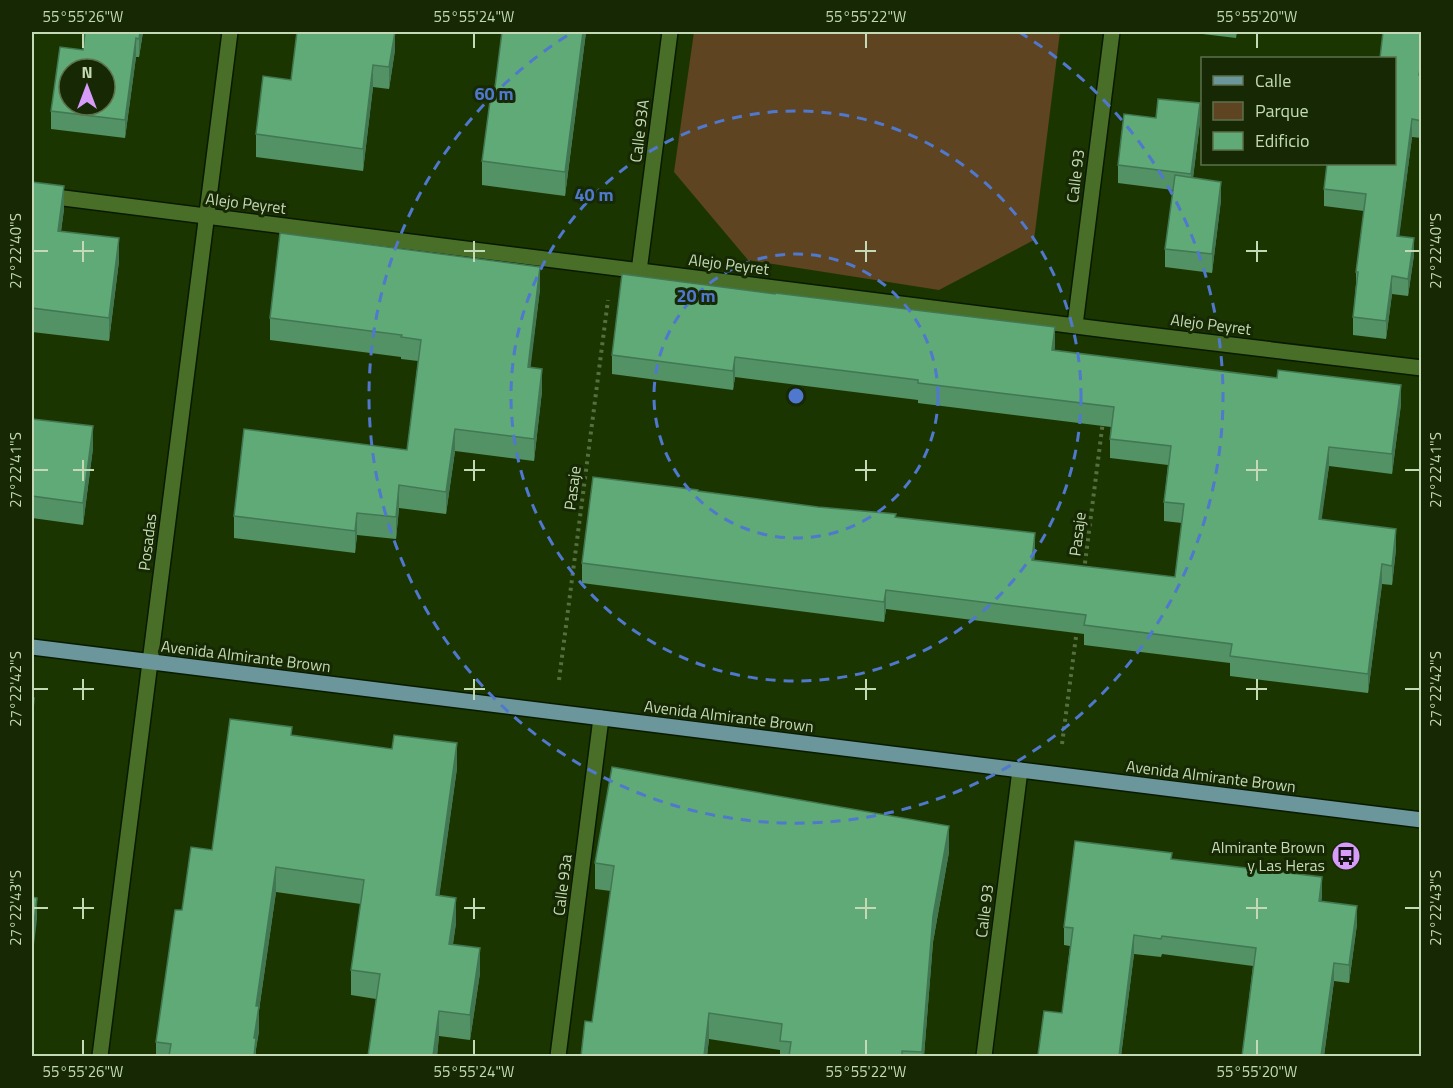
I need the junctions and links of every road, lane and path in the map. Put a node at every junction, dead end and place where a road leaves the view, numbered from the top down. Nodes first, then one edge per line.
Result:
1 (230, 32) edge
2 (670, 32) edge
3 (1112, 32) edge
4 (32, 194) edge
5 (206, 216) junction
6 (612, 267) junction
7 (639, 271) junction
8 (1075, 325) junction
9 (1422, 368) edge
10 (1104, 413) edge
11 (1084, 576) edge
12 (1078, 623) edge
13 (32, 647) edge
14 (150, 662) junction
15 (555, 713) junction
16 (601, 718) junction
17 (1020, 770) junction
18 (1058, 775) junction
19 (1422, 820) edge
20 (100, 1056) edge
21 (558, 1056) edge
22 (984, 1056) edge

1 - 5 street, Posadas
2 - 7 street, Calle 93A
3 - 8 street, Calle 93
4 - 5 street, Alejo Peyret
5 - 6 street, Alejo Peyret
5 - 14 street, Posadas
6 - 7 street, Alejo Peyret
6 - 15 path, Pasaje
7 - 8 street, Alejo Peyret
8 - 9 street, Alejo Peyret
10 - 11 path, Pasaje
12 - 18 path
13 - 14 main road, Avenida Almirante Brown
14 - 15 main road, Avenida Almirante Brown
14 - 20 street, Posadas
15 - 16 main road, Avenida Almirante Brown
16 - 17 main road, Avenida Almirante Brown
16 - 21 street, Calle 93a
17 - 18 main road, Avenida Almirante Brown
17 - 22 street, Calle 93
18 - 19 main road, Avenida Almirante Brown

